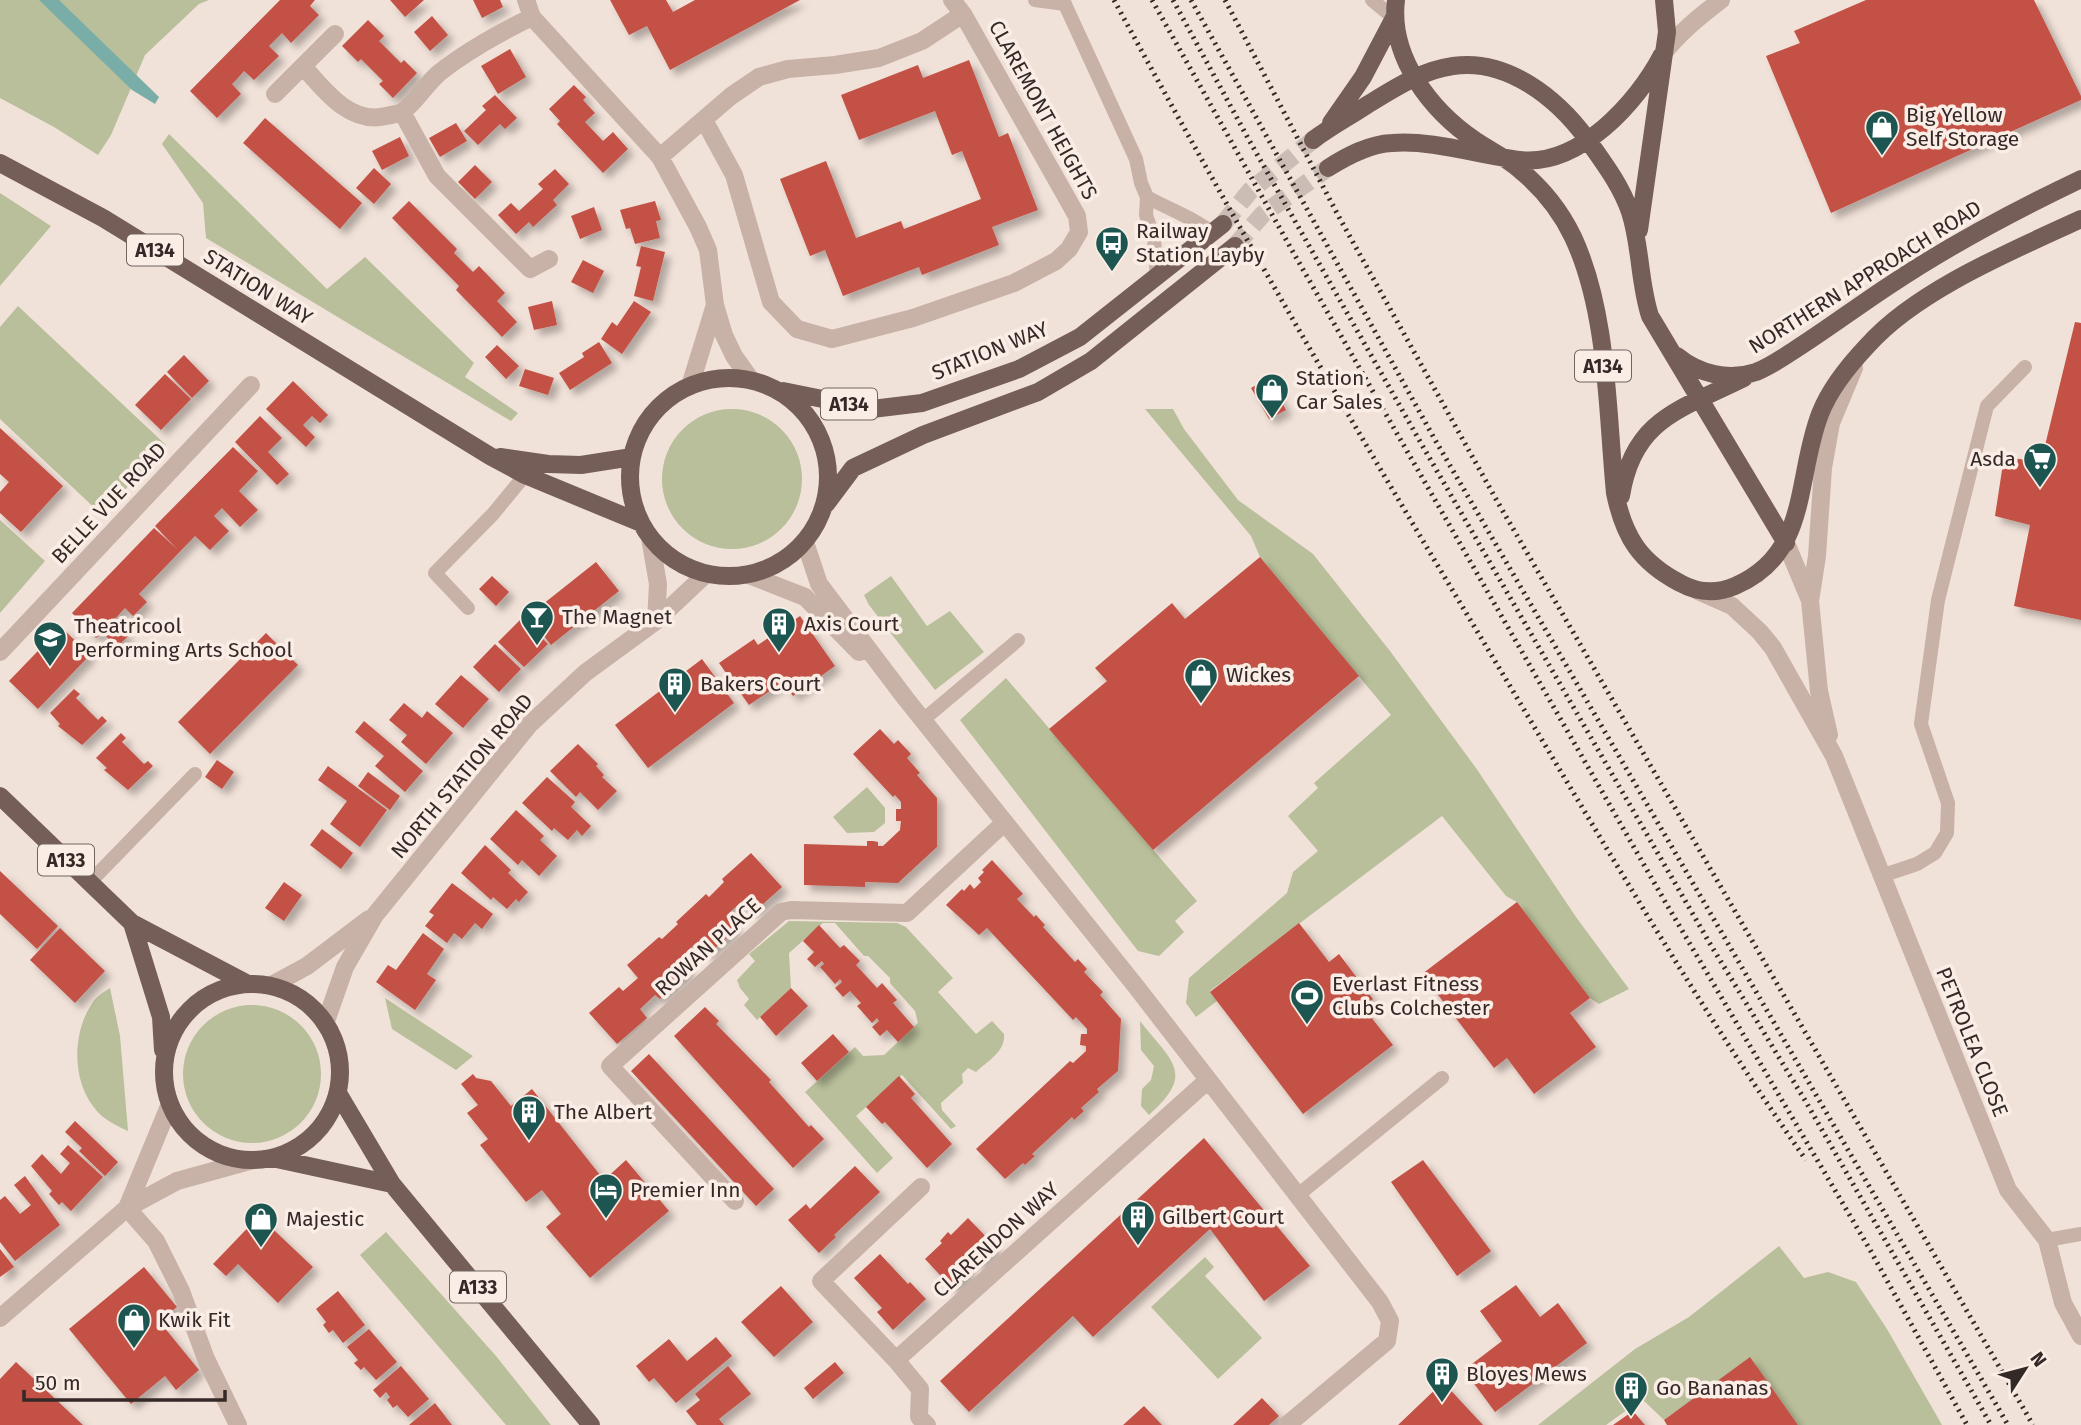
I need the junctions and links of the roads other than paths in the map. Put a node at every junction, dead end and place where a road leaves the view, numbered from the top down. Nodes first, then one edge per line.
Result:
1 (526, 0) edge
2 (1035, 0) edge
3 (1372, 0) edge
4 (1664, 0) edge
5 (1721, 0) edge
6 (1064, 2) edge
7 (957, 7) edge
8 (1395, 9) edge
9 (532, 17) junction
10 (335, 34) dead end
11 (1662, 55) junction
12 (303, 66) junction
13 (1415, 77) junction
14 (275, 94) dead end
15 (402, 112) junction
16 (704, 120) junction
17 (1587, 139) junction
18 (1501, 156) junction
19 (660, 157) junction
20 (0, 163) edge
21 (1328, 168) tunnel mouth
22 (2081, 179) edge
23 (1147, 197) junction
24 (2081, 219) edge
25 (1218, 228) joint
26 (1236, 246) tunnel mouth
27 (1638, 247) junction
28 (549, 259) dead end
29 (1157, 278) junction
30 (715, 305) junction
31 (1870, 342) junction
32 (1671, 351) junction
33 (2025, 367) dead end
34 (1757, 372) junction
35 (751, 380) junction
36 (251, 385) dead end
37 (690, 386) junction
38 (776, 390) junction
39 (1700, 400) junction
40 (490, 456) junction
41 (632, 457) junction
42 (525, 475) junction
43 (824, 507) junction
44 (1620, 517) junction
45 (646, 531) junction
46 (805, 542) junction
47 (1786, 543) junction
48 (706, 574) junction
49 (750, 575) junction
50 (1698, 591) junction
51 (1810, 601) junction
52 (468, 608) dead end
53 (656, 621) junction
54 (1018, 640) dead end
55 (0, 652) edge
56 (906, 699) junction
57 (923, 720) junction
58 (1834, 756) junction
59 (195, 774) dead end
60 (0, 796) edge
61 (1004, 823) junction
62 (1881, 876) junction
63 (90, 883) junction
64 (375, 915) junction
65 (132, 923) junction
66 (246, 983) junction
67 (270, 986) junction
68 (325, 1024) junction
69 (164, 1068) junction
70 (1442, 1079) dead end
71 (1208, 1080) junction
72 (338, 1093) junction
73 (170, 1104) junction
74 (262, 1159) junction
75 (392, 1184) junction
76 (921, 1187) dead end
77 (1298, 1195) junction
78 (735, 1202) dead end
79 (127, 1208) junction
80 (2081, 1234) edge
81 (2046, 1240) junction
82 (0, 1318) edge
83 (2081, 1336) edge
84 (896, 1360) junction
85 (238, 1425) edge
86 (591, 1425) edge
87 (927, 1425) edge
88 (1287, 1425) edge

1 - 9 street
2 - 6 lane
3 - 8 lane
4 - 11 main road, A134
5 - 11 street
6 - 23 lane
7 - 16 street, CLAREMONT HEIGHTS
7 - 16 street, CLAREMONT HEIGHTS
8 - 13 main road, A134
8 - 13 main road, A134
9 - 15 street
9 - 19 street
10 - 12 street
11 - 17 main road, A134
11 - 27 main road, A134
12 - 14 street
12 - 15 street
13 - 17 main road, A134
13 - 18 main road, A134
15 - 28 street
16 - 19 street, CLAREMONT HEIGHTS
17 - 18 main road, A134
17 - 27 main road, A134
18 - 21 main road, A134
18 - 44 main road, A134
19 - 30 street
20 - 40 main road, STATION WAY / A134
22 - 34 main road, NORTHERN APPROACH ROAD / A134
23 - 25 lane
23 - 29 lane
24 - 31 main road
25 - 29 main road, STATION WAY / A134
26 - 43 main road, A134
27 - 32 main road, A134
29 - 38 main road, STATION WAY / A134
30 - 35 street
30 - 37 street
31 - 47 main road
31 - 51 street, PETROLEA CLOSE
32 - 34 main road, NORTHERN APPROACH ROAD / A134
32 - 39 main road, A134
33 - 62 lane
34 - 39 main road, A134
35 - 37 main road, A134
35 - 38 main road, A134
36 - 55 street, BELLE VUE ROAD
37 - 41 main road, A134
38 - 43 main road, A134
39 - 44 main road, A134
39 - 47 main road, A134
40 - 41 main road, STATION WAY / A134
40 - 42 main road, STATION WAY / A134
41 - 45 main road, A134
42 - 45 main road, STATION WAY / A134
42 - 52 lane
43 - 46 main road, A134
44 - 50 main road, A134
45 - 48 main road, A134
45 - 53 street
46 - 49 main road, A134
46 - 56 street
47 - 50 main road
47 - 51 street, PETROLEA CLOSE
48 - 49 main road, A134
48 - 53 street, NORTH STATION ROAD
49 - 56 street
50 - 58 street, PETROLEA CLOSE
51 - 58 street, PETROLEA CLOSE
53 - 64 street, NORTH STATION ROAD
54 - 57 lane
56 - 57 street
57 - 61 street
58 - 62 street, PETROLEA CLOSE
59 - 63 lane
60 - 63 main road, A133
61 - 71 street
61 - 78 street, ROWAN PLACE
62 - 81 street, PETROLEA CLOSE
63 - 65 main road, A133
64 - 67 street, NORTH STATION ROAD
64 - 68 street, NORTH STATION ROAD
65 - 66 main road, A133
65 - 69 main road, A133
66 - 67 main road, A133
66 - 69 main road, A133
67 - 68 main road, A133
68 - 72 main road, A133
69 - 73 main road, A133
70 - 77 lane
71 - 77 street
71 - 84 street, CLARENDON WAY
72 - 74 main road, A133
72 - 75 main road, A133
73 - 74 main road, A133
73 - 79 street
74 - 75 main road, A133
74 - 79 street
75 - 86 main road, A133
76 - 84 street
77 - 88 street
79 - 82 street
79 - 85 street
80 - 81 lane
81 - 83 street, PETROLEA CLOSE
84 - 87 street

